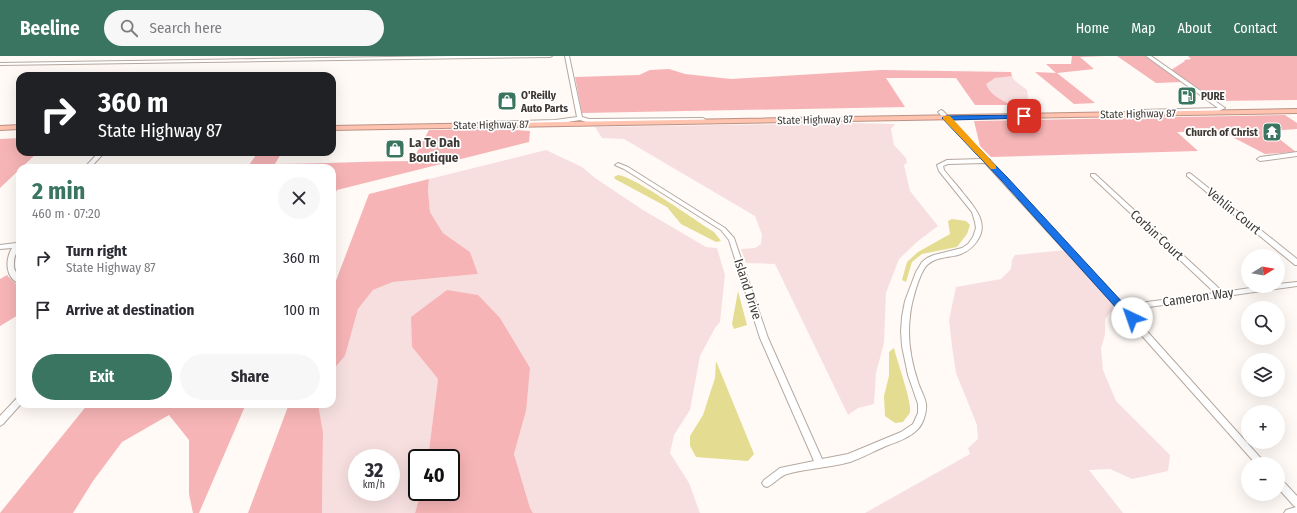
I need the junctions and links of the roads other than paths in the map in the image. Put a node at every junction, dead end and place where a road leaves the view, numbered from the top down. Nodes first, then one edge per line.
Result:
1 (79, 56) edge
2 (179, 56) edge
3 (550, 56) edge
4 (567, 56) edge
5 (1148, 56) edge
6 (372, 57) edge
7 (469, 57) edge
8 (273, 58) edge
9 (175, 62) junction
10 (73, 63) junction
11 (0, 64) edge
12 (1297, 106) edge
13 (1221, 107) junction
14 (1297, 111) edge
15 (1122, 114) junction
16 (943, 115) junction
17 (580, 118) junction
18 (336, 122) edge
19 (716, 122) junction
20 (464, 126) junction
21 (0, 128) edge
22 (16, 128) edge
23 (336, 128) edge
24 (0, 134) edge
25 (16, 134) edge
26 (1297, 154) edge
27 (98, 156) edge
28 (1260, 159) dead end
29 (988, 161) junction
30 (91, 164) edge
31 (618, 165) dead end
32 (1093, 175) dead end
33 (1189, 175) dead end
34 (16, 243) edge
35 (16, 246) edge
36 (0, 247) edge
37 (1297, 263) edge
38 (16, 278) edge
39 (1297, 284) edge
40 (1221, 294) junction
41 (1122, 308) junction
42 (16, 404) edge
43 (0, 422) edge
44 (1256, 457) edge
45 (820, 464) junction
46 (767, 483) dead end
47 (1285, 490) edge
48 (1297, 503) edge
49 (1297, 511) edge
50 (1289, 513) edge

1 - 10 street
2 - 9 street
3 - 7 street
4 - 17 street
5 - 13 street
6 - 7 street
6 - 8 street
8 - 9 street
9 - 10 street
10 - 11 street
12 - 13 highway
13 - 15 street
13 - 16 highway
14 - 15 highway, State Highway 87
15 - 16 highway, State Highway 87
16 - 17 highway
16 - 19 highway, State Highway 87
16 - 29 street
17 - 18 highway
17 - 19 street
17 - 20 street
19 - 20 highway, State Highway 87
20 - 23 highway, State Highway 87
21 - 22 highway
24 - 25 highway
26 - 28 street
27 - 30 street
29 - 41 street
29 - 45 street
31 - 45 street, Island Drive
32 - 40 street, Corbin Court
33 - 37 street, Vehlin Court
34 - 36 street
35 - 38 street
39 - 40 street, Cameron Way
40 - 41 street, Cameron Way
41 - 44 street
42 - 43 street
45 - 46 street
47 - 48 street
49 - 50 street

